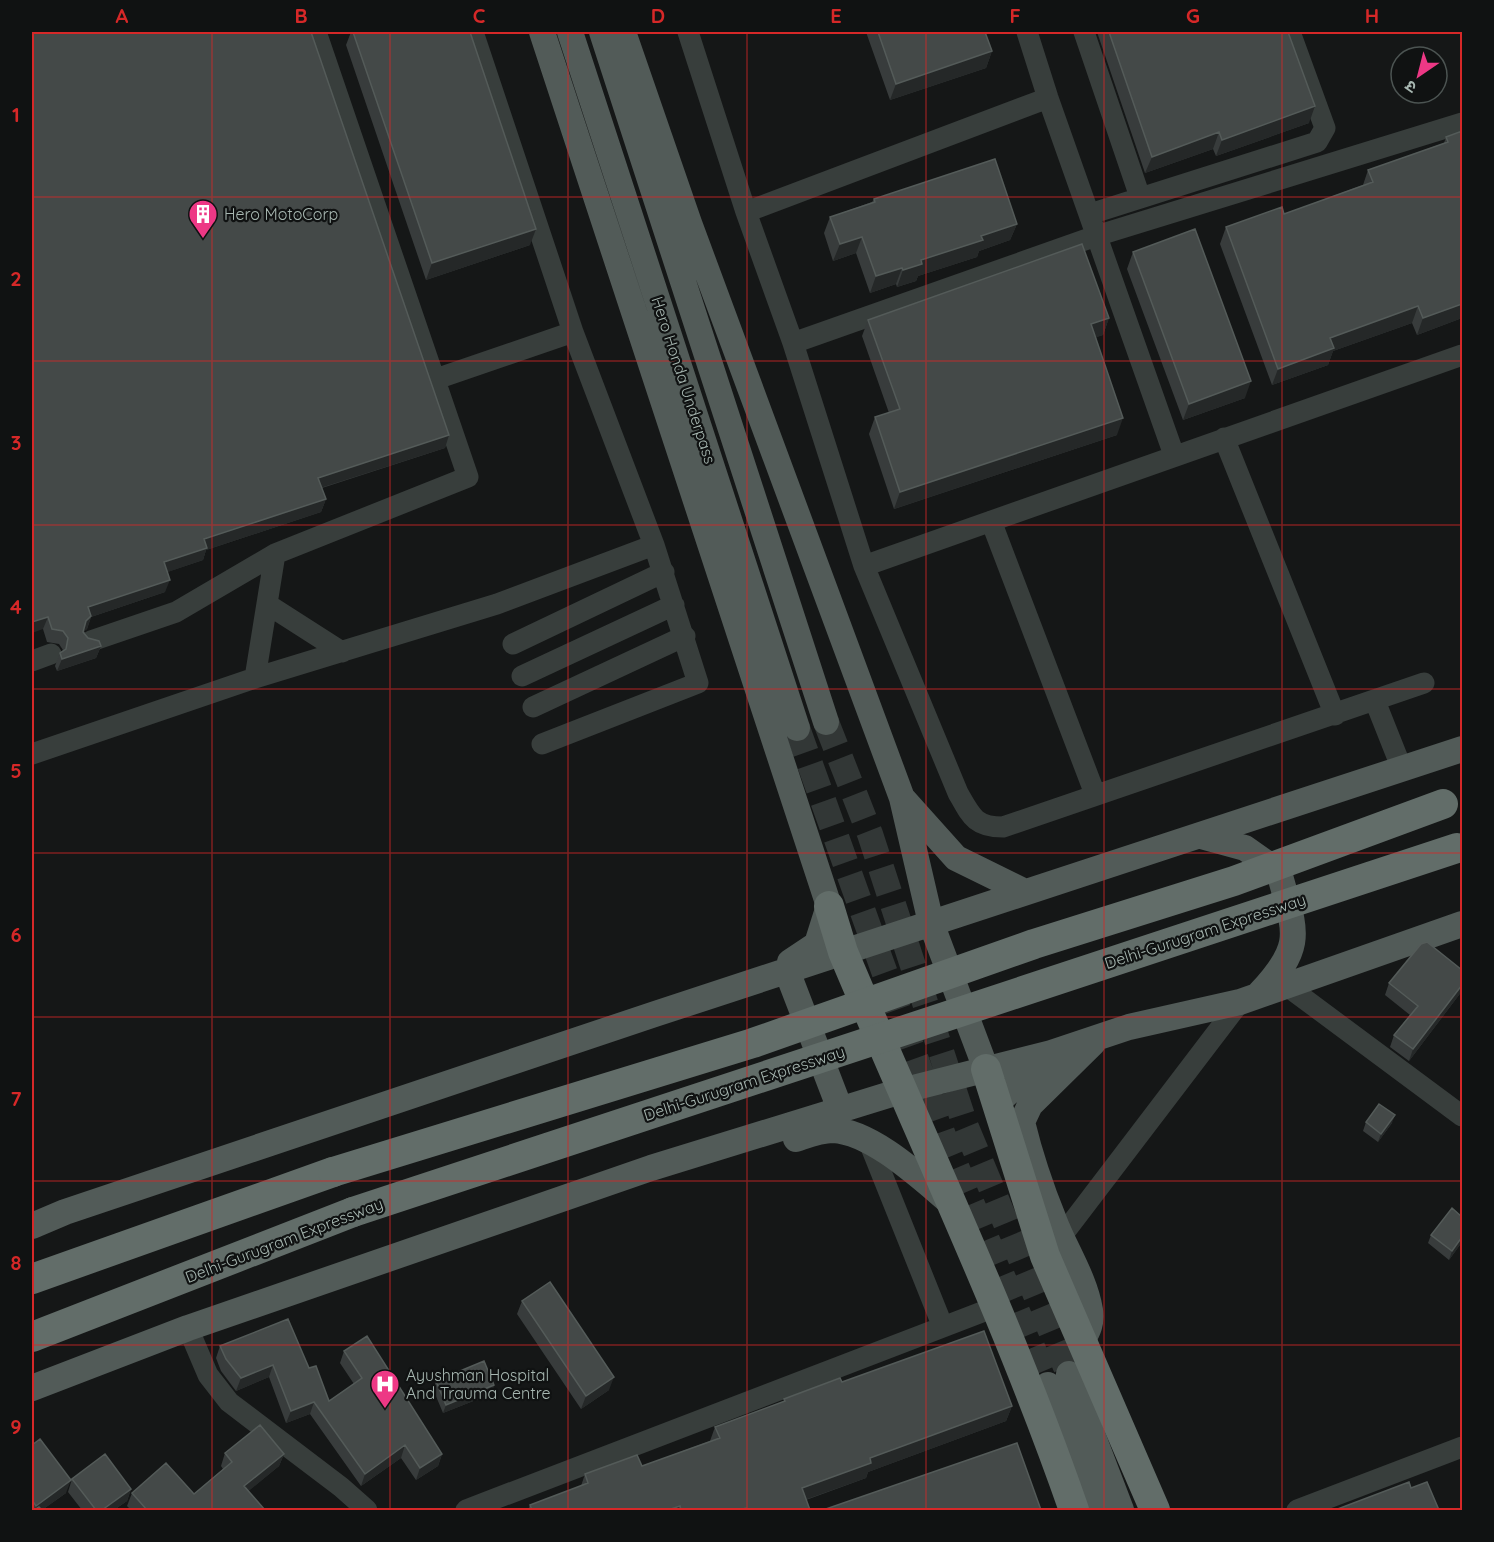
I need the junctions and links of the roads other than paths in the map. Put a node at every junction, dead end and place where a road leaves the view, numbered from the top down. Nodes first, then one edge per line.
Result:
1 (316, 32) edge
2 (473, 32) edge
3 (542, 32) edge
4 (570, 32) edge
5 (602, 32) edge
6 (623, 32) edge
7 (688, 32) edge
8 (1027, 32) edge
9 (1084, 32) edge
10 (1290, 32) edge
11 (1048, 98) junction
12 (1462, 123) edge
13 (1140, 196) junction
14 (747, 212) junction
15 (1090, 214) junction
16 (1096, 236) junction
17 (573, 332) junction
18 (793, 343) junction
19 (1462, 355) edge
20 (436, 379) junction
21 (1224, 438) junction
22 (1174, 455) junction
23 (991, 522) junction
24 (654, 545) junction
25 (275, 554) junction
26 (864, 566) junction
27 (664, 572) junction
28 (267, 604) junction
29 (674, 605) junction
30 (685, 636) junction
31 (91, 641) edge
32 (513, 644) dead end
33 (342, 652) junction
34 (522, 676) dead end
35 (255, 678) junction
36 (1424, 684) dead end
37 (1375, 701) junction
38 (533, 708) dead end
39 (1335, 715) junction
40 (826, 722) tunnel mouth
41 (797, 728) tunnel mouth
42 (542, 744) dead end
43 (1462, 749) edge
44 (32, 754) edge
45 (1402, 769) junction
46 (1095, 794) junction
47 (902, 798) junction
48 (1453, 800) edge
49 (1201, 836) junction
50 (1462, 847) edge
51 (1025, 892) junction
52 (829, 906) junction
53 (932, 923) junction
54 (1462, 924) edge
55 (843, 952) junction
56 (777, 974) junction
57 (1287, 986) junction
58 (1249, 999) junction
59 (1100, 1036) junction
60 (1051, 1053) junction
61 (986, 1069) junction
62 (901, 1090) junction
63 (996, 1104) junction
64 (840, 1109) junction
65 (1462, 1116) edge
66 (869, 1142) junction
67 (687, 1158) junction
68 (952, 1204) junction
69 (32, 1226) edge
70 (1061, 1237) junction
71 (32, 1279) edge
72 (995, 1306) junction
73 (943, 1327) junction
74 (188, 1328) junction
75 (32, 1337) edge
76 (1082, 1341) junction
77 (32, 1388) edge
78 (1462, 1447) edge
79 (367, 1510) edge
80 (466, 1510) edge
81 (1074, 1510) edge
82 (1094, 1510) edge
83 (1121, 1510) edge
84 (1155, 1510) edge
85 (1297, 1510) edge

1 - 20 street
2 - 17 street
3 - 52 main road
4 - 41 main road, Hero Honda Underpass
5 - 40 main road, Hero Honda Underpass
6 - 47 main road
7 - 14 street
8 - 11 street
9 - 13 street
10 - 13 street
11 - 14 street
11 - 15 street
12 - 16 street
13 - 15 street
14 - 18 street
15 - 16 street
16 - 18 street
16 - 22 street
17 - 20 street
17 - 24 street
18 - 26 street
19 - 21 street
20 - 25 street
21 - 22 street
21 - 39 street
22 - 23 street
23 - 26 street
23 - 46 street
24 - 27 street
24 - 33 street
25 - 28 street
25 - 31 street
26 - 46 street
27 - 29 street
27 - 32 street
28 - 33 street
28 - 35 street
29 - 30 street
29 - 34 street
30 - 38 street
30 - 42 street
33 - 35 street
35 - 44 street
36 - 37 street
37 - 39 street
37 - 45 street
39 - 46 street
43 - 45 main road
45 - 49 main road
47 - 51 main road
47 - 53 main road
48 - 71 highway, bridge
49 - 51 main road
49 - 58 main road
50 - 75 highway, Delhi-Gurugram Expressway, bridge
51 - 53 main road
52 - 55 highway
52 - 56 main road
53 - 55 main road
53 - 61 main road
54 - 57 main road
55 - 56 main road
55 - 62 highway
56 - 64 main road
56 - 69 main road
57 - 58 main road
57 - 65 street
58 - 59 main road
58 - 70 street
59 - 60 main road
59 - 70 main road
60 - 61 main road
60 - 63 main road
61 - 62 main road
61 - 63 highway
62 - 64 main road
62 - 68 highway
63 - 76 highway
64 - 67 main road
66 - 67 main road
66 - 68 main road
66 - 73 street
67 - 74 main road
68 - 72 highway
70 - 76 main road
72 - 73 street
72 - 81 highway
73 - 80 street
74 - 77 main road
74 - 79 street
76 - 84 highway
78 - 85 street
82 - 83 main road

